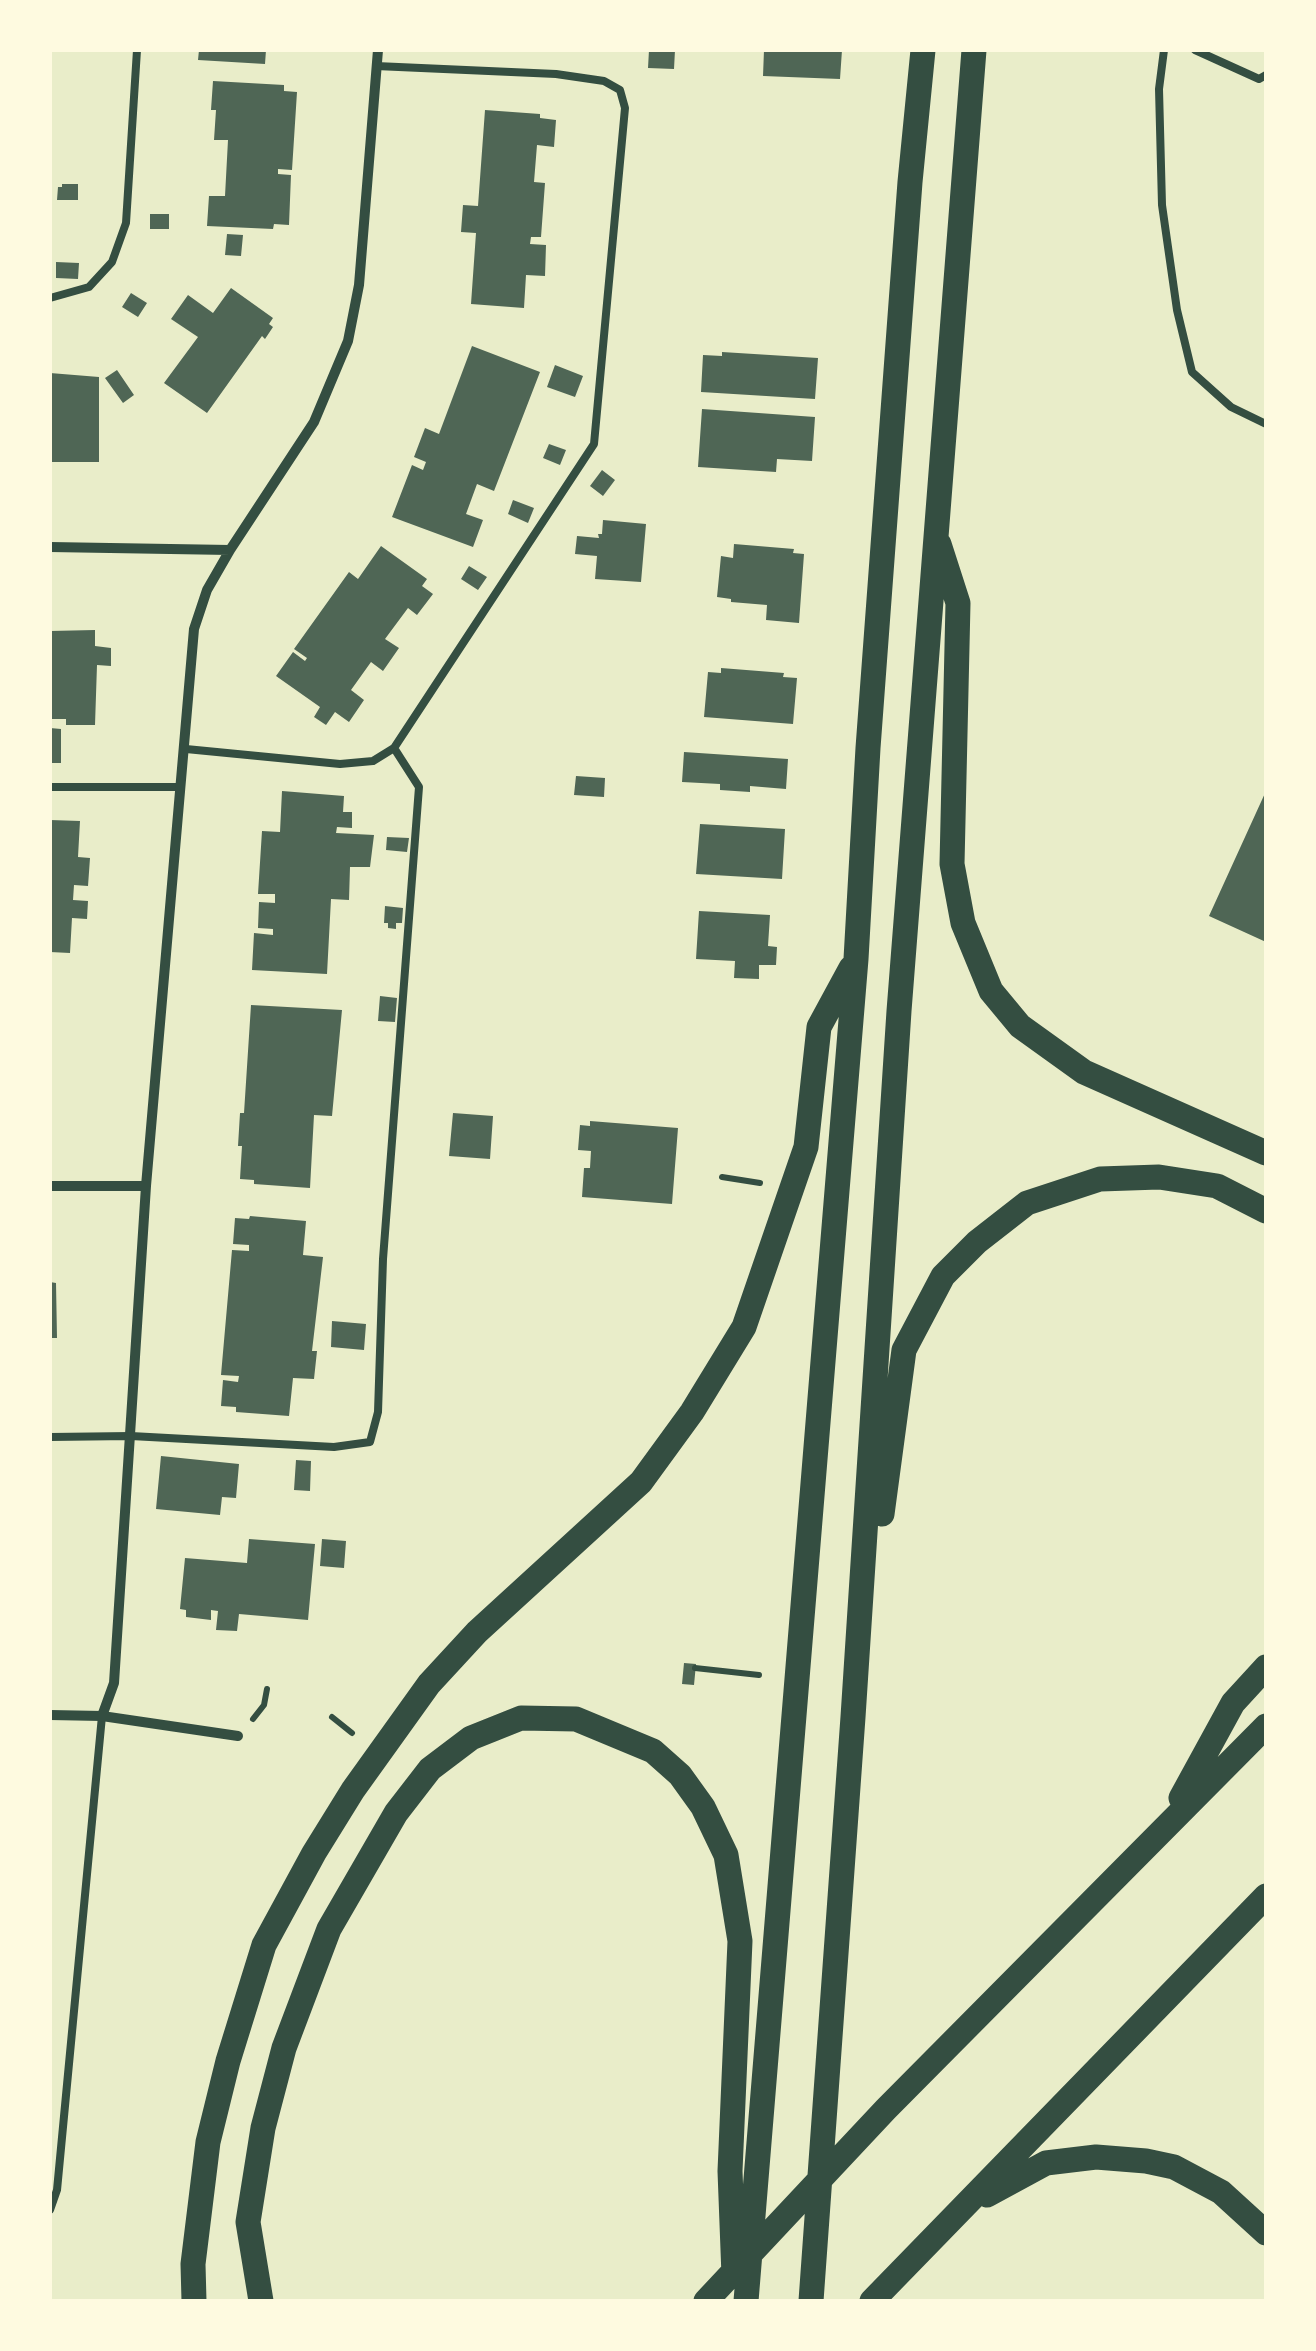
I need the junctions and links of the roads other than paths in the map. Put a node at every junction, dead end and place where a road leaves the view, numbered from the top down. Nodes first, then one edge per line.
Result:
1 (138, 50) edge
2 (378, 50) edge
3 (923, 50) edge
4 (974, 50) edge
5 (1164, 50) edge
6 (1195, 50) edge
7 (376, 66) junction
8 (1266, 75) edge
9 (50, 298) edge
10 (1266, 424) edge
11 (935, 529) junction
12 (50, 547) edge
13 (230, 550) junction
14 (394, 748) junction
15 (186, 749) junction
16 (182, 786) junction
17 (50, 787) edge
18 (856, 959) junction
19 (1266, 1153) edge
20 (50, 1186) edge
21 (146, 1186) junction
22 (1266, 1210) edge
23 (131, 1436) junction
24 (50, 1437) edge
25 (1266, 1667) edge
26 (50, 1715) edge
27 (102, 1716) junction
28 (854, 1717) junction
29 (1266, 1726) edge
30 (238, 1736) road end
31 (1170, 1820) junction
32 (1266, 1896) edge
33 (50, 2210) edge
34 (961, 2210) junction
35 (1266, 2233) edge
36 (875, 2298) edge
37 (194, 2301) edge
38 (261, 2301) edge
39 (706, 2301) edge
40 (735, 2301) edge
41 (746, 2301) edge
42 (810, 2301) edge

1 - 9 lane
2 - 7 street
3 - 18 main road
4 - 11 main road
5 - 10 lane
6 - 8 lane
7 - 13 street
7 - 14 lane
11 - 19 main road
11 - 28 main road
12 - 13 street
13 - 15 street
14 - 15 lane
14 - 23 lane
15 - 16 street
16 - 17 lane
16 - 21 street
18 - 37 main road
18 - 41 main road
20 - 21 street
21 - 23 street
22 - 28 main road
23 - 24 lane
23 - 27 street
25 - 31 main road
26 - 27 street
27 - 30 street
27 - 33 lane
28 - 42 main road
29 - 31 main road
31 - 39 main road
32 - 34 main road
34 - 35 main road
34 - 36 main road
38 - 40 main road

